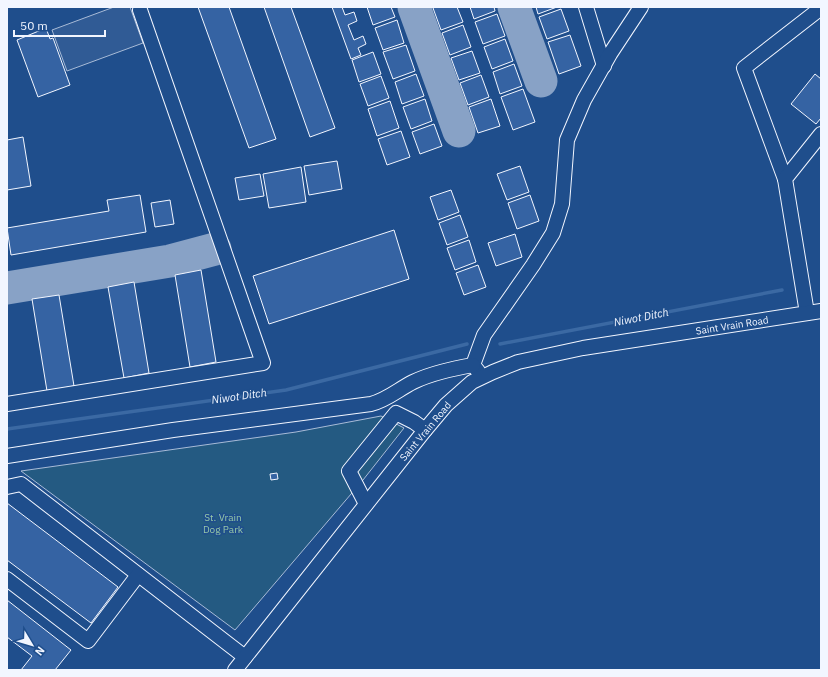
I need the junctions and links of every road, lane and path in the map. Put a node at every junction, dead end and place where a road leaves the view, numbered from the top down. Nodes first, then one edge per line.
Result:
1 (586, 7) edge
2 (821, 8) edge
3 (140, 10) dead end
4 (636, 10) edge
5 (604, 66) junction
6 (821, 134) edge
7 (785, 179) junction
8 (814, 312) edge
9 (473, 365) junction
10 (482, 376) junction
11 (7, 404) edge
12 (425, 430) junction
13 (7, 456) edge
14 (7, 487) edge
15 (366, 504) junction
16 (138, 575) junction
17 (7, 579) edge
18 (245, 657) junction
19 (235, 670) edge

1 - 5 street
2 - 7 street
3 - 11 street
4 - 5 street
5 - 9 street
6 - 7 street
7 - 8 street
8 - 10 street, Saint Vrain Road
9 - 10 street
9 - 13 street
10 - 12 street, Saint Vrain Road
12 - 15 street, Saint Vrain Road
12 - 15 street
14 - 16 street
15 - 18 street, Saint Vrain Road
16 - 17 street
16 - 18 street
18 - 19 street, Saint Vrain Road

